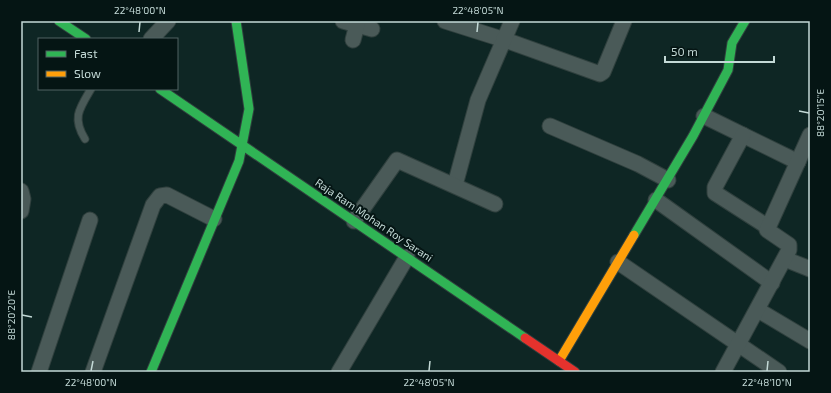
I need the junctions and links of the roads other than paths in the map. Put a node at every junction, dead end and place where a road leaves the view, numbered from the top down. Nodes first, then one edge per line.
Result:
1 (59, 21) edge
2 (168, 21) edge
3 (236, 21) edge
4 (444, 21) edge
5 (512, 21) edge
6 (624, 21) edge
7 (745, 21) edge
8 (353, 22) edge
9 (372, 29) dead end
10 (84, 38) edge
11 (152, 38) edge
12 (353, 40) dead end
13 (505, 40) junction
14 (90, 90) edge
15 (161, 90) edge
16 (704, 116) junction
17 (550, 126) dead end
18 (743, 135) junction
19 (810, 135) edge
20 (85, 139) dead end
21 (243, 145) junction
22 (798, 162) junction
23 (668, 180) junction
24 (455, 186) junction
25 (21, 191) edge
26 (656, 200) junction
27 (495, 204) dead end
28 (21, 211) edge
29 (214, 219) junction
30 (90, 220) dead end
31 (354, 221) junction
32 (768, 227) junction
33 (407, 257) junction
34 (785, 259) junction
35 (618, 262) junction
36 (810, 269) edge
37 (772, 283) junction
38 (758, 310) junction
39 (810, 341) edge
40 (739, 345) junction
41 (559, 361) junction
42 (39, 372) edge
43 (93, 372) edge
44 (151, 372) edge
45 (339, 372) edge
46 (575, 372) edge
47 (723, 372) edge
48 (779, 372) edge

1 - 10 street
2 - 11 street
3 - 21 street
4 - 13 street
5 - 13 street
6 - 13 street
7 - 16 street
8 - 9 street
8 - 12 street
13 - 24 street
14 - 20 lane
15 - 21 street, Raja Ram Mohan Roy Sarani
16 - 18 street
16 - 23 street
17 - 23 street
18 - 22 street
18 - 32 street
19 - 22 street
21 - 29 street
21 - 31 street, Raja Ram Mohan Roy Sarani
22 - 32 street
23 - 26 street
24 - 27 street
24 - 31 street
25 - 28 street
26 - 35 street
26 - 37 street
29 - 43 street
29 - 44 street
30 - 42 street
31 - 33 street, Raja Ram Mohan Roy Sarani
32 - 34 street
33 - 41 street, Raja Ram Mohan Roy Sarani
33 - 45 street
34 - 36 street
34 - 37 street
35 - 40 street
35 - 41 street
37 - 38 street
38 - 39 street
38 - 40 street
40 - 47 street
40 - 48 street
41 - 46 street, Raja Ram Mohan Roy Sarani

